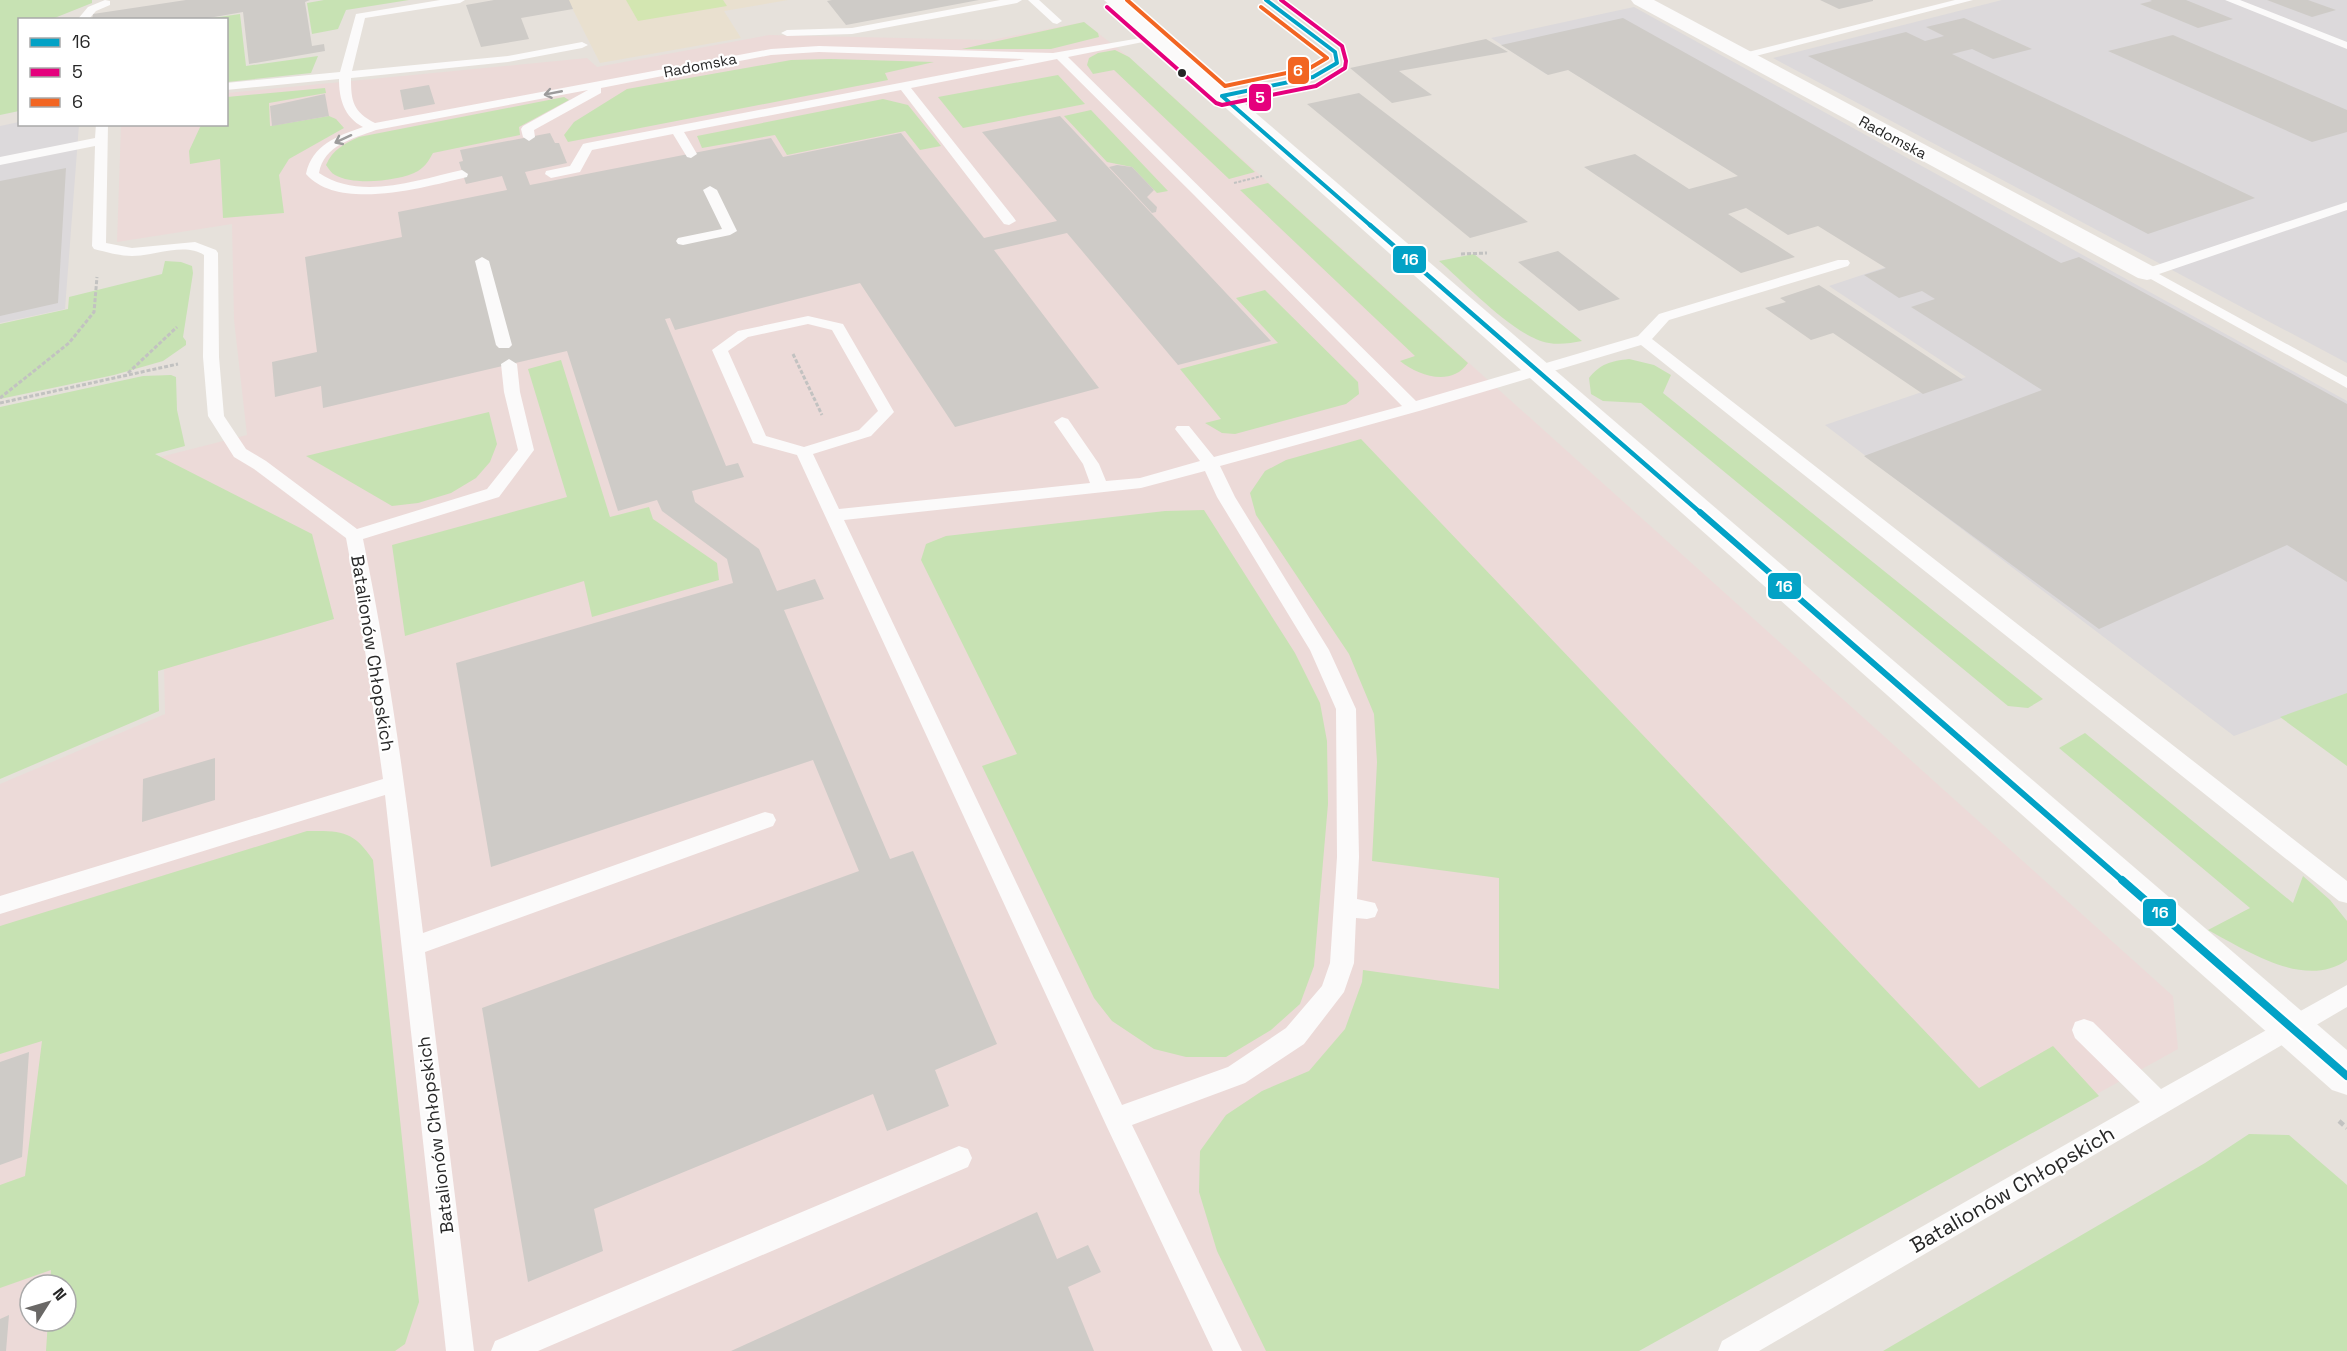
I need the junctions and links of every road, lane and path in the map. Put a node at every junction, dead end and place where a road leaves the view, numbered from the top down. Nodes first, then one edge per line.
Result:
1 (460, 0) edge
2 (1017, 0) edge
3 (1033, 0) edge
4 (1113, 0) edge
5 (1640, 0) edge
6 (1968, 0) edge
7 (2230, 0) edge
8 (106, 5) edge
9 (84, 18) edge
10 (1057, 21) dead end
11 (787, 33) dead end
12 (1154, 37) junction
13 (582, 45) dead end
14 (2347, 46) edge
15 (1055, 56) junction
16 (1744, 56) junction
17 (345, 75) junction
18 (610, 82) junction
19 (903, 85) junction
20 (228, 87) edge
21 (102, 126) edge
22 (373, 127) junction
23 (676, 129) junction
24 (529, 137) dead end
25 (101, 141) junction
26 (691, 154) dead end
27 (0, 161) edge
28 (462, 174) dead end
29 (551, 174) dead end
30 (1262, 176) dead end
31 (1233, 184) dead end
32 (710, 190) dead end
33 (2347, 206) edge
34 (1009, 221) dead end
35 (683, 242) dead end
36 (99, 246) junction
37 (482, 261) dead end
38 (1843, 262) dead end
39 (2147, 273) junction
40 (213, 294) junction
41 (779, 326) junction
42 (1643, 339) junction
43 (504, 345) dead end
44 (211, 357) junction
45 (508, 364) dead end
46 (1538, 371) junction
47 (126, 375) junction
48 (2347, 383) edge
49 (0, 398) edge
50 (0, 403) edge
51 (1413, 408) junction
52 (1062, 422) dead end
53 (1183, 429) dead end
54 (836, 442) junction
55 (804, 452) junction
56 (1210, 463) junction
57 (1100, 487) junction
58 (833, 515) junction
59 (354, 536) junction
60 (394, 784) junction
61 (765, 820) dead end
62 (2347, 894) edge
63 (0, 905) edge
64 (413, 946) junction
65 (2347, 995) edge
66 (2292, 1027) junction
67 (2084, 1030) dead end
68 (2347, 1076) edge
69 (2159, 1104) junction
70 (1116, 1119) junction
71 (959, 1158) dead end
72 (460, 1351) edge
73 (504, 1351) edge
74 (1228, 1351) edge
75 (1732, 1351) edge

1 - 17 lane
2 - 11 lane
3 - 10 lane
4 - 12 street
5 - 16 street, Radomska
6 - 16 lane
7 - 14 lane
8 - 9 lane
12 - 15 lane
12 - 46 street
13 - 17 lane
15 - 18 lane, Radomska
15 - 19 lane
15 - 51 lane
16 - 39 street, Radomska
17 - 20 lane
17 - 22 lane
18 -> 22 lane, Radomska
18 - 24 lane
19 - 23 lane
19 - 34 lane
21 - 25 lane
22 -> 28 lane, Radomska
23 - 26 lane
23 - 29 lane
25 - 27 lane
25 - 36 lane
30 - 31 path
32 - 35 lane
33 - 39 lane
36 - 40 lane, Batalionów Chłopskich
36 - 49 path
37 - 43 lane
38 - 42 lane
39 - 48 lane
40 - 44 lane, Batalionów Chłopskich
40 - 47 path
41 - 54 path
41 - 54 lane
41 - 55 lane
42 - 46 lane
42 - 62 lane
44 - 47 path
44 - 59 lane, Batalionów Chłopskich
45 - 59 lane
46 - 51 lane
46 - 66 street
47 - 50 path
51 - 56 lane
52 - 57 lane
53 - 56 lane
54 - 55 lane
55 - 58 lane
56 - 57 lane
56 - 70 lane
57 - 58 lane
58 - 70 lane
59 - 60 lane, Batalionów Chłopskich
60 - 63 lane
60 - 64 lane, Batalionów Chłopskich
61 - 64 lane
64 - 72 lane, Batalionów Chłopskich
65 - 66 lane, Batalionów Chłopskich
66 - 68 street
66 - 69 lane, Batalionów Chłopskich
67 - 69 lane
69 - 75 lane, Batalionów Chłopskich
70 - 74 lane
71 - 73 lane

